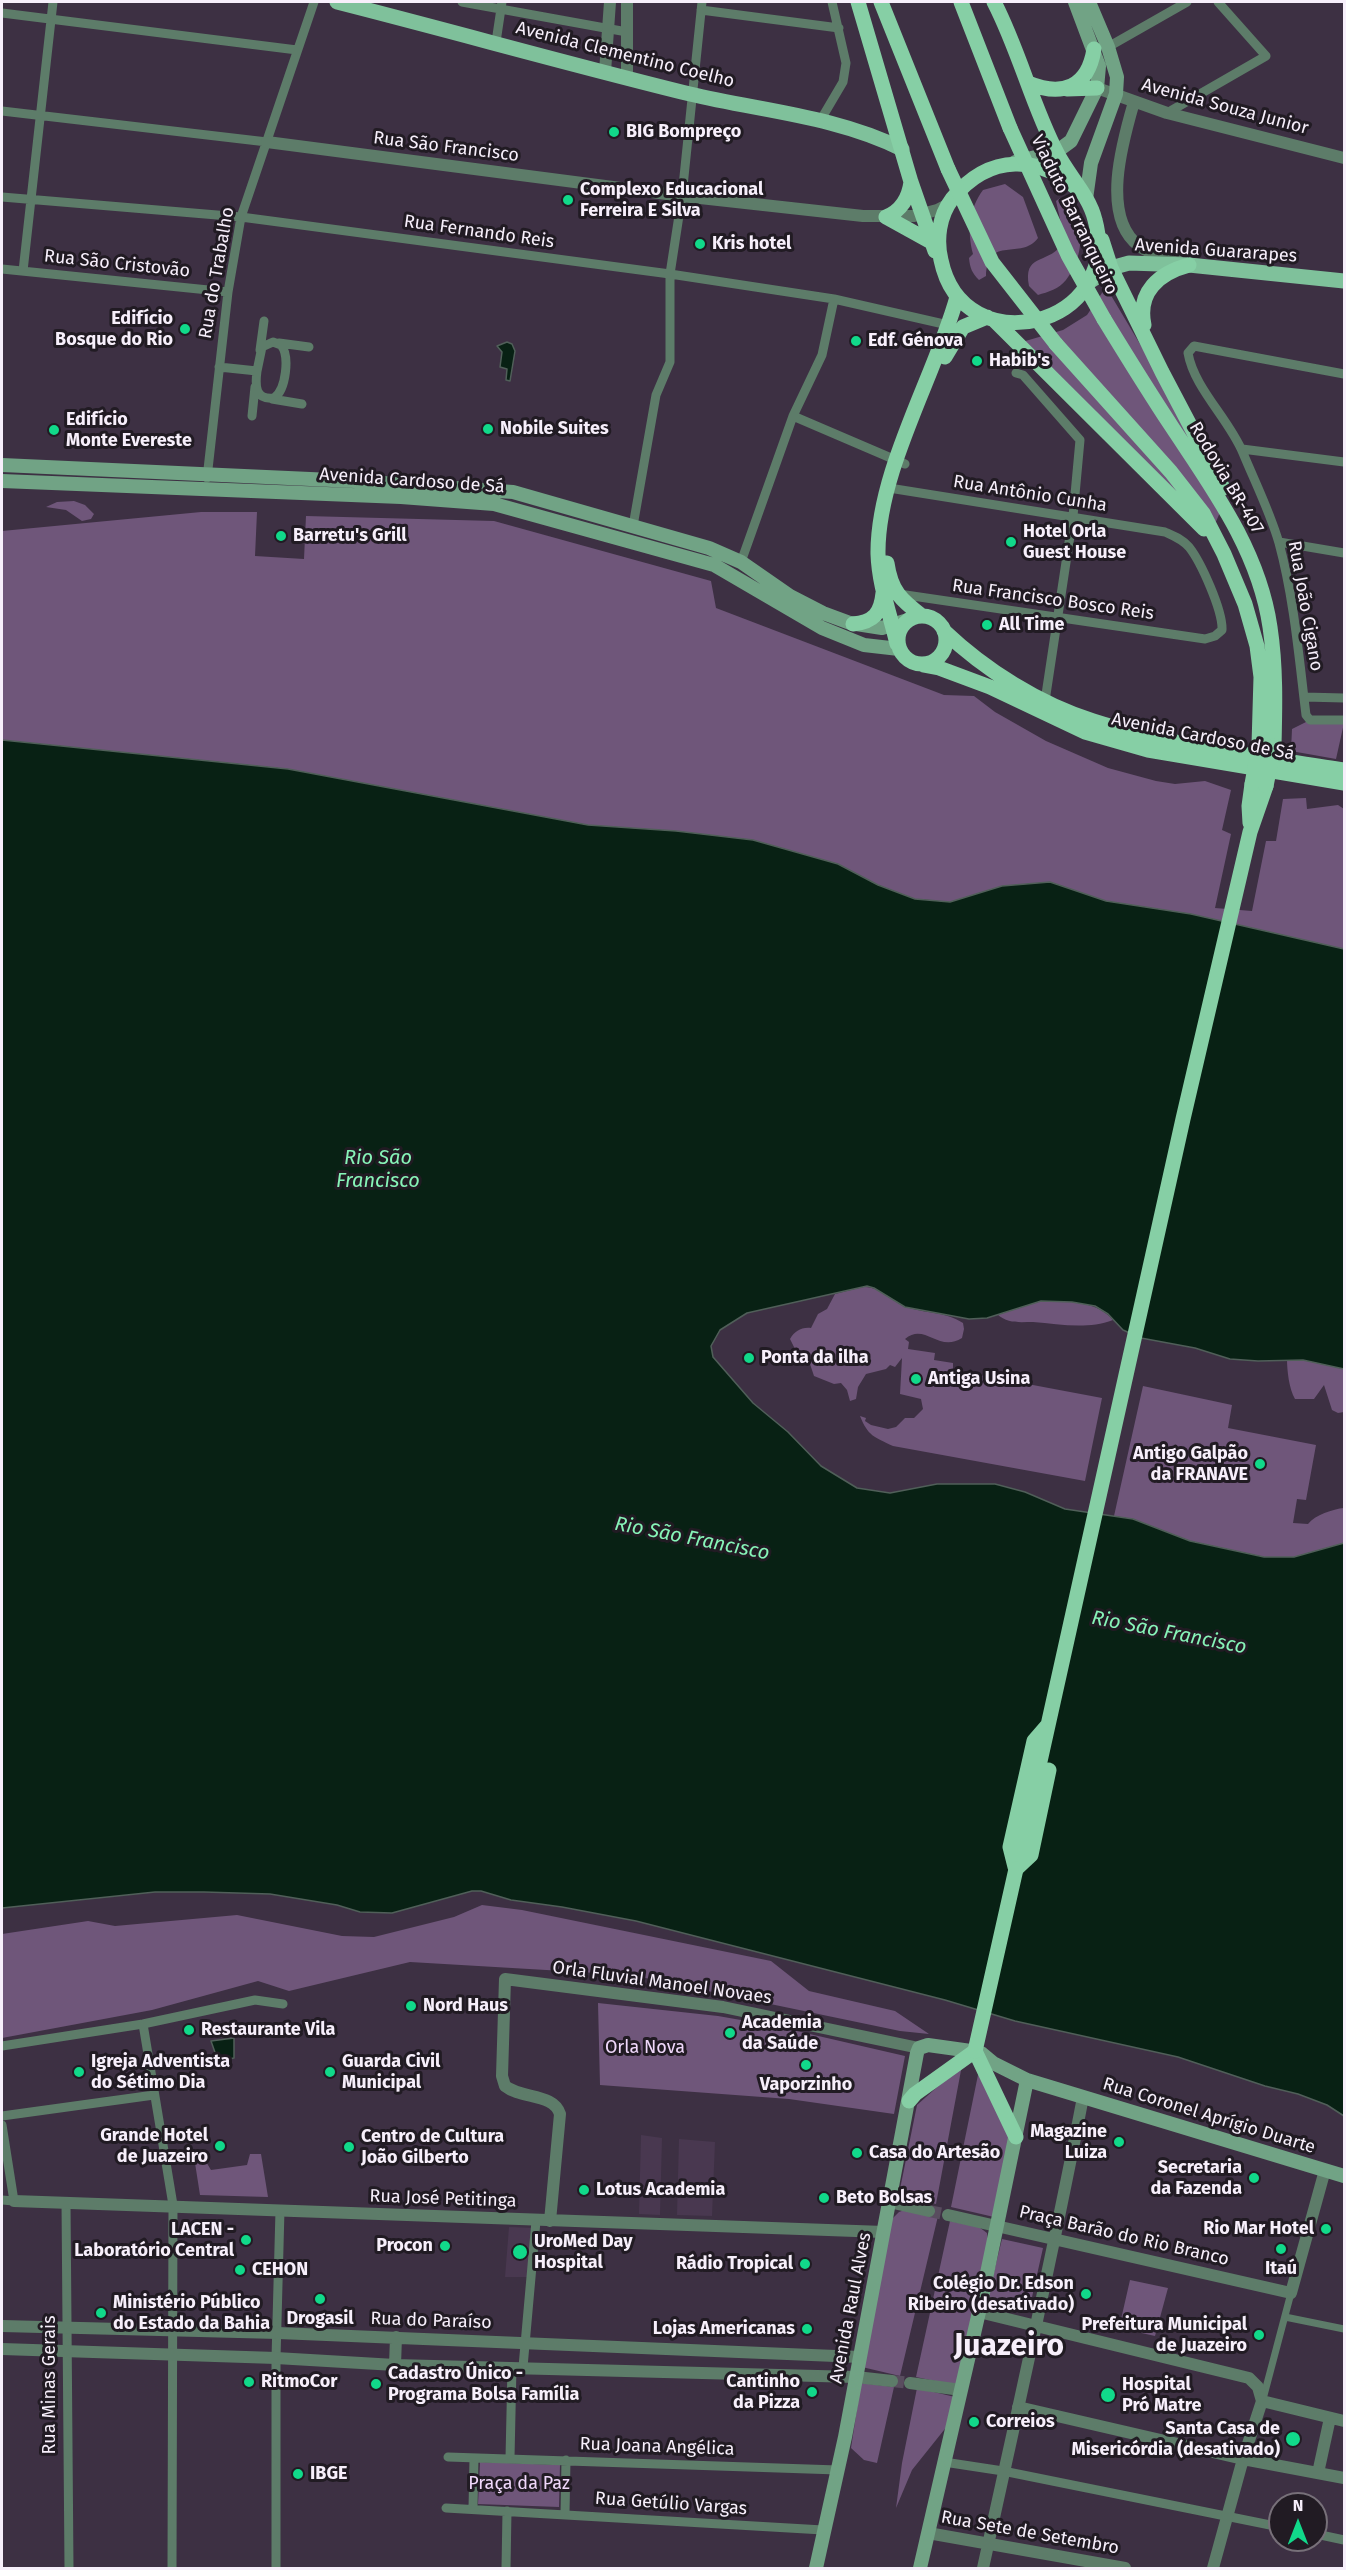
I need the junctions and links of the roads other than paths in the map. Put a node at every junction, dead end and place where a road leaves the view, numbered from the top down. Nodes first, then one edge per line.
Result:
1 (53, 2) edge
2 (314, 2) edge
3 (337, 2) edge
4 (462, 2) edge
5 (610, 2) edge
6 (627, 2) edge
7 (832, 2) edge
8 (858, 2) edge
9 (881, 2) edge
10 (961, 2) edge
11 (994, 2) edge
12 (1075, 2) edge
13 (1089, 2) edge
14 (1187, 2) edge
15 (1218, 2) edge
16 (502, 6) edge
17 (701, 6) edge
18 (2, 13) edge
19 (51, 17) junction
20 (610, 28) junction
21 (839, 28) junction
22 (627, 32) junction
23 (496, 42) junction
24 (1101, 48) junction
25 (297, 50) junction
26 (605, 72) junction
27 (627, 77) junction
28 (1028, 82) junction
29 (1097, 88) junction
30 (1067, 89) junction
31 (692, 94) junction
32 (1116, 94) junction
33 (1134, 102) junction
34 (2, 111) edge
35 (1167, 112) junction
36 (39, 115) junction
37 (820, 121) junction
38 (267, 142) junction
39 (902, 149) junction
40 (1056, 152) junction
41 (1344, 158) edge
42 (1006, 165) junction
43 (911, 182) junction
44 (682, 196) junction
45 (1084, 196) junction
46 (2, 197) edge
47 (30, 200) junction
48 (948, 204) junction
49 (923, 214) junction
50 (241, 217) junction
51 (886, 217) junction
52 (1098, 232) junction
53 (933, 243) junction
54 (1190, 265) junction
55 (1111, 268) junction
56 (2, 269) edge
57 (23, 271) junction
58 (943, 271) junction
59 (670, 274) junction
60 (1344, 281) edge
61 (1089, 282) junction
62 (228, 292) junction
63 (957, 297) junction
64 (834, 299) junction
65 (990, 318) junction
66 (1104, 319) joint
67 (264, 321) dead end
68 (948, 325) junction
69 (1147, 340) junction
70 (273, 342) junction
71 (309, 347) dead end
72 (259, 355) junction
73 (219, 367) junction
74 (257, 371) junction
75 (1016, 373) dead end
76 (1344, 374) edge
77 (255, 385) junction
78 (269, 399) junction
79 (302, 404) dead end
80 (252, 416) dead end
81 (793, 417) junction
82 (1242, 449) junction
83 (901, 462) junction
84 (1344, 462) edge
85 (2, 465) edge
86 (2, 481) edge
87 (207, 482) junction
88 (893, 489) junction
89 (1073, 516) junction
90 (1236, 525) junction
91 (633, 526) junction
92 (1279, 542) junction
93 (1224, 554) junction
94 (1344, 554) edge
95 (741, 562) junction
96 (890, 593) junction
97 (915, 618) junction
98 (1059, 618) junction
99 (853, 624) junction
100 (893, 626) junction
101 (944, 632) junction
102 (1205, 639) joint
103 (898, 646) junction
104 (923, 665) junction
105 (1304, 698) junction
106 (1344, 698) edge
107 (1045, 701) junction
108 (1344, 720) edge
109 (1266, 745) junction
110 (1344, 771) edge
111 (1049, 1723) junction
112 (1016, 1869) junction
113 (283, 2004) dead end
114 (143, 2024) junction
115 (2, 2046) edge
116 (918, 2050) junction
117 (978, 2052) junction
118 (1027, 2080) junction
119 (154, 2095) junction
120 (912, 2097) junction
121 (1083, 2097) junction
122 (2, 2116) edge
123 (2, 2125) edge
124 (1016, 2137) junction
125 (1325, 2170) junction
126 (1344, 2176) edge
127 (8, 2200) edge
128 (66, 2202) junction
129 (889, 2202) junction
130 (173, 2205) junction
131 (280, 2210) junction
132 (929, 2211) tunnel mouth
133 (948, 2214) tunnel mouth
134 (536, 2221) junction
135 (550, 2221) junction
136 (996, 2224) junction
137 (884, 2232) junction
138 (1056, 2238) junction
139 (1291, 2293) junction
140 (979, 2312) junction
141 (1285, 2317) junction
142 (1036, 2325) junction
143 (2, 2326) edge
144 (66, 2328) junction
145 (1344, 2329) edge
146 (173, 2330) junction
147 (278, 2333) junction
148 (396, 2337) junction
149 (525, 2342) junction
150 (2, 2349) edge
151 (66, 2351) junction
152 (173, 2355) junction
153 (860, 2357) junction
154 (276, 2358) junction
155 (395, 2365) junction
156 (517, 2367) junction
157 (856, 2377) junction
158 (892, 2381) tunnel mouth
159 (910, 2383) tunnel mouth
160 (961, 2390) junction
161 (1262, 2401) junction
162 (1018, 2407) junction
163 (1330, 2418) junction
164 (1344, 2421) edge
165 (448, 2457) dead end
166 (474, 2458) junction
167 (510, 2458) junction
168 (1243, 2459) junction
169 (566, 2460) junction
170 (944, 2462) junction
171 (838, 2470) junction
172 (1003, 2471) junction
173 (1317, 2473) junction
174 (1344, 2474) edge
175 (446, 2508) dead end
176 (473, 2509) junction
177 (507, 2511) junction
178 (565, 2514) junction
179 (1228, 2517) junction
180 (1268, 2525) edge
181 (823, 2530) junction
182 (928, 2533) junction
183 (1328, 2537) edge
184 (1344, 2540) edge
185 (989, 2543) junction
186 (69, 2568) edge
187 (172, 2568) edge
188 (276, 2568) edge
189 (506, 2568) edge
190 (816, 2568) edge
191 (920, 2568) edge
192 (983, 2568) edge
193 (1125, 2568) edge
194 (1213, 2568) edge

1 - 19 street
2 - 25 street, Rua do Trabalho
3 - 23 main road, Avenida Clementino Coelho
4 - 16 street
5 - 20 street
6 - 22 street
7 - 21 street
8 - 39 highway
9 - 93 highway, Rodovia BR-407, bridge
10 - 66 highway, Viaduto Barranqueiro, bridge
11 - 28 highway
12 - 24 main road
13 - 24 main road
14 - 24 street
15 - 35 street
16 - 20 street
16 - 23 street
17 - 21 street
17 - 31 street
18 - 19 street
19 - 25 street
19 - 36 street
20 - 22 street
20 - 26 street
21 - 37 street
22 - 27 street
23 - 26 main road, Avenida Clementino Coelho
24 - 29 main road
24 - 30 highway
24 - 32 main road
25 - 38 street, Rua do Trabalho
26 - 27 main road, Avenida Clementino Coelho
27 - 31 main road, Avenida Clementino Coelho
28 - 30 highway
28 - 40 highway
29 - 30 highway
29 - 32 street, Avenida Souza Junior
29 - 40 main road
31 - 37 main road, Avenida Clementino Coelho
31 - 44 street
32 - 33 street, Avenida Souza Junior
32 - 45 main road
33 - 35 street, Avenida Souza Junior
33 - 54 street
34 - 36 street, Rua São Francisco
35 - 41 street, Avenida Souza Junior
36 - 38 street, Rua São Francisco
36 - 47 street
37 - 39 main road, Avenida Clementino Coelho
38 - 44 street, Rua São Francisco
38 - 50 street, Rua do Trabalho
39 - 43 highway
40 - 42 main road
40 - 45 highway
42 - 45 highway
42 - 48 highway
43 - 49 highway
43 - 51 highway
44 - 51 street, Rua São Francisco
44 - 59 street
45 - 52 highway
46 - 47 street, Rua Fernando Reis
47 - 50 street, Rua Fernando Reis
47 - 57 street
48 - 49 street, Rua São Francisco
48 - 58 highway
49 - 51 street, Rua São Francisco
49 - 53 highway
50 - 59 street, Rua Fernando Reis
50 - 62 street, Rua do Trabalho
51 - 53 highway
52 - 55 highway
52 - 61 highway
53 - 58 highway
54 - 55 main road, Avenida Guararapes
54 - 60 main road, Avenida Guararapes
54 - 69 highway
55 - 61 main road, Avenida Guararapes
55 - 69 highway
56 - 57 street, Rua São Cristovão
57 - 62 street, Rua São Cristovão
58 - 63 highway
59 - 64 street, Rua Fernando Reis
59 - 91 street
61 - 65 highway
62 - 73 street, Rua do Trabalho
63 - 65 highway
63 - 68 highway
64 - 68 street, Rua Fernando Reis
64 - 81 street
65 - 83 highway
65 - 93 highway
66 - 90 highway, Rodovia BR-407
67 - 72 street
68 - 83 highway
69 - 90 highway
70 - 71 street
70 - 72 street
70 - 78 street
72 - 74 street
73 - 74 street
73 - 87 street, Rua do Trabalho
74 - 77 street
75 - 89 street
76 - 82 street, Rua João Cigano
77 - 78 street
77 - 80 street
78 - 79 street
81 - 83 street
81 - 95 street
82 - 84 street
82 - 92 street, Rua João Cigano
83 - 88 highway
85 - 87 main road, Avenida Cardoso de Sá
86 - 87 main road, Avenida Cardoso de Sá
87 - 91 main road, Avenida Cardoso de Sá
87 - 103 main road, Avenida Cardoso de Sá
88 - 89 street, Rua Antônio Cunha
88 - 96 highway
89 - 98 street
89 - 102 street, Rua Antônio Cunha
90 - 109 highway, Rodovia BR-407
91 - 95 main road, Avenida Cardoso de Sá
92 - 94 street
92 - 105 street, Rua João Cigano
93 - 109 highway, Rodovia BR-407
95 - 99 main road, Avenida Cardoso de Sá
96 - 97 highway
96 - 98 street, Rua Francisco Bosco Reis
96 - 99 highway
96 - 100 highway
97 - 100 main road, Avenida Cardoso de Sá
97 - 101 highway
97 - 103 highway
98 - 102 street, Rua Francisco Bosco Reis
98 - 107 street
99 - 100 main road, Avenida Cardoso de Sá
100 - 103 highway
101 - 104 highway
101 - 107 highway, Avenida Cardoso de Sá
103 - 104 highway
104 - 110 highway, Avenida Cardoso de Sá
105 - 106 street
105 - 108 street, Rua João Cigano
107 - 110 highway, Avenida Cardoso de Sá
109 - 111 highway, bridge
111 - 112 highway
111 - 112 highway
112 - 117 highway, bridge
113 - 114 street
114 - 115 street
114 - 119 street
116 - 117 main road
116 - 120 main road, Avenida Raul Alves
116 - 135 street, Orla Fluvial Manoel Novaes
117 - 118 main road, Rua Coronel Aprígio Duarte
117 - 120 highway
117 - 124 highway
118 - 121 main road, Rua Coronel Aprígio Duarte
118 - 124 main road
119 - 122 street
119 - 130 street
120 - 129 main road, Avenida Raul Alves
121 - 125 main road, Rua Coronel Aprígio Duarte
121 - 138 street
123 - 127 street
124 - 136 main road
125 - 126 main road, Rua Coronel Aprígio Duarte
125 - 139 street
127 - 128 street, Rua José Petitinga
128 - 130 street, Rua José Petitinga
128 - 144 street, Rua Minas Gerais
129 - 132 street
129 - 137 main road, Avenida Raul Alves
130 - 131 street, Rua José Petitinga
130 - 146 street
131 - 134 street, Rua José Petitinga
131 - 147 street
133 - 136 street, Praça Barão do Rio Branco
134 - 135 street, Rua José Petitinga
134 - 149 street
135 - 137 street, Rua José Petitinga
136 - 138 street, Praça Barão do Rio Branco
136 - 140 main road
137 - 153 main road, Avenida Raul Alves
138 - 139 street, Praça Barão do Rio Branco
138 - 142 street
139 - 141 street
140 - 142 street
140 - 160 main road
141 - 145 street
141 - 161 street
142 - 161 street
142 - 162 street
143 - 144 street, Rua do Paraíso
144 - 146 street, Rua do Paraíso
144 - 151 street, Rua Minas Gerais
146 - 147 street, Rua do Paraíso
146 - 152 street
147 - 148 street, Rua do Paraíso
147 - 154 street
148 - 149 street, Rua do Paraíso
148 - 155 street
149 - 153 street, Rua do Paraíso
149 - 156 street
150 - 151 street
151 - 152 street
151 - 186 street, Rua Minas Gerais
152 - 154 street
152 - 187 street
153 - 157 main road, Avenida Raul Alves
154 - 155 street
154 - 188 street
155 - 156 street
156 - 157 street
156 - 167 street
157 - 158 street
157 - 171 main road, Avenida Raul Alves
159 - 160 street
160 - 170 main road
161 - 163 street
161 - 168 street
162 - 168 street
162 - 172 street
163 - 164 street
163 - 173 street
165 - 166 street, Rua Joana Angélica
166 - 167 street, Rua Joana Angélica
166 - 176 street
167 - 169 street, Rua Joana Angélica
168 - 173 street
168 - 179 street
169 - 171 street, Rua Joana Angélica
169 - 178 street
170 - 172 street
170 - 182 main road
171 - 181 main road, Avenida Raul Alves
172 - 179 street
172 - 185 street
173 - 174 street
175 - 176 street, Rua Getúlio Vargas
176 - 177 street, Rua Getúlio Vargas
177 - 178 street, Rua Getúlio Vargas
177 - 189 street
178 - 181 street, Rua Getúlio Vargas
179 - 180 street
179 - 194 street
181 - 190 main road, Avenida Raul Alves
182 - 185 street, Rua Sete de Setembro
182 - 191 main road
183 - 184 street
185 - 192 street
185 - 193 street, Rua Sete de Setembro

